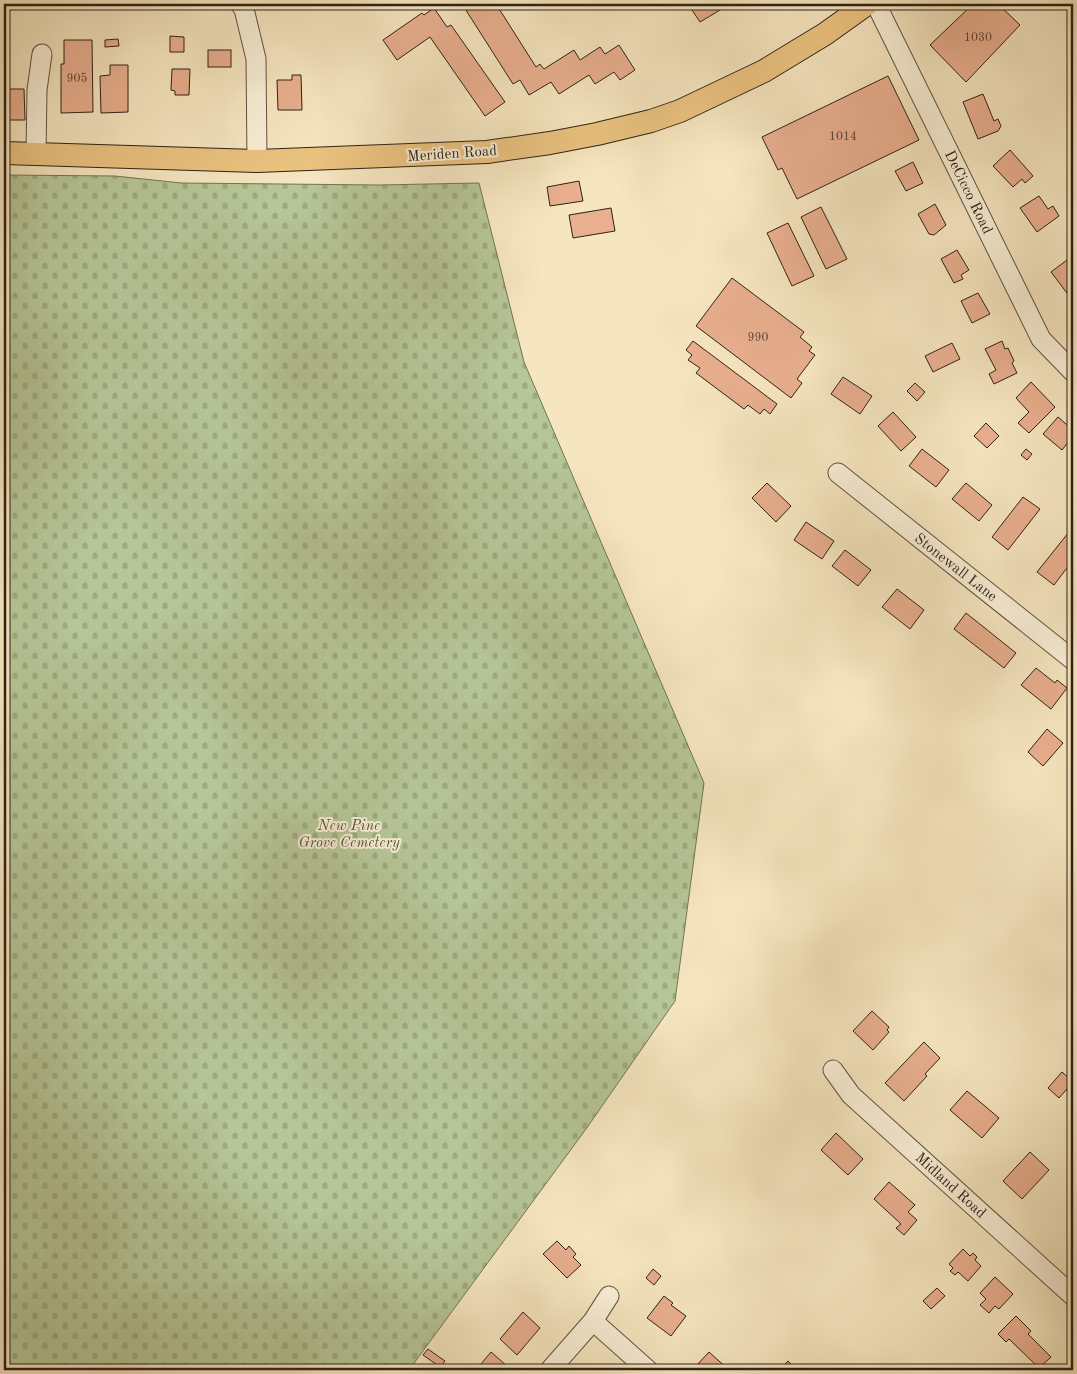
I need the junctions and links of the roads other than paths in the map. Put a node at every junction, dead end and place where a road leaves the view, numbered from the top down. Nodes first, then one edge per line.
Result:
1 (240, 4) edge
2 (867, 4) edge
3 (876, 4) edge
4 (42, 54) dead end
5 (4, 153) edge
6 (36, 153) junction
7 (257, 161) junction
8 (1073, 372) edge
9 (838, 473) dead end
10 (1073, 660) edge
11 (833, 1070) dead end
12 (609, 1296) dead end
13 (1073, 1296) edge
14 (593, 1321) junction
15 (550, 1370) edge
16 (648, 1370) edge

1 - 7 street
2 - 7 main road, Meriden Road
3 - 8 street, DeCicco Road
4 - 6 street
5 - 6 main road, Meriden Road
6 - 7 main road, Meriden Road
9 - 10 street, Stonewall Lane
11 - 13 street, Midland Road
12 - 14 street
14 - 15 street
14 - 16 street

